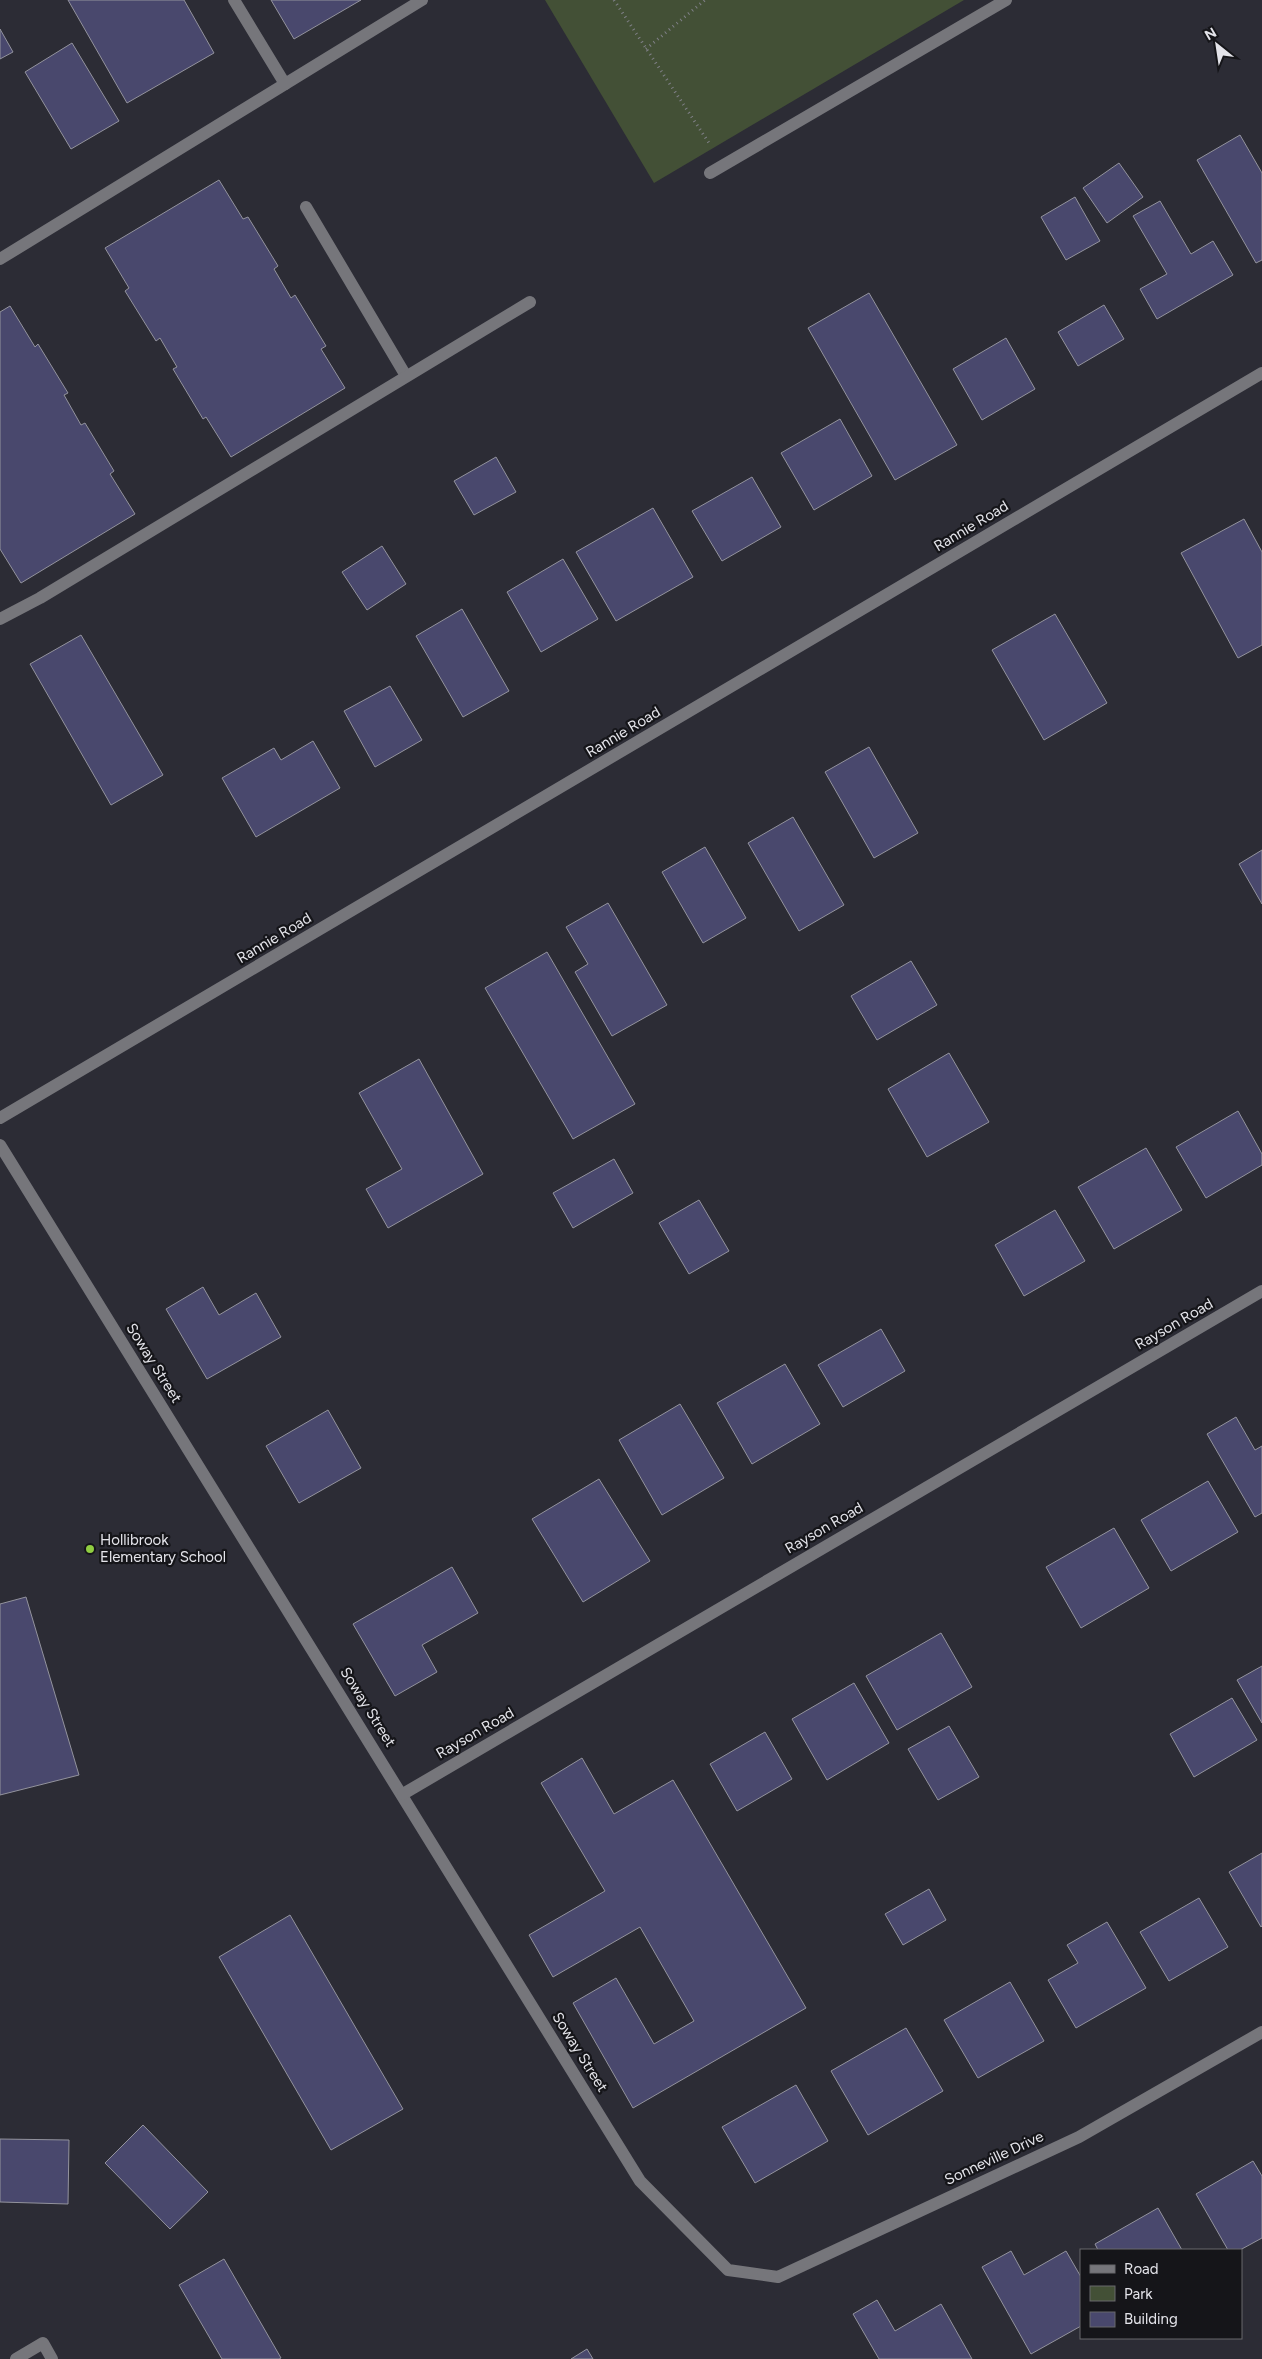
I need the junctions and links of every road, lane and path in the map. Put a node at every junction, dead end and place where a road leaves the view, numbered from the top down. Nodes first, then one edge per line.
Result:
1 (234, 0) edge
2 (422, 0) edge
3 (614, 0) edge
4 (705, 0) edge
5 (1006, 0) edge
6 (646, 49) junction
7 (285, 84) junction
8 (724, 165) junction
9 (710, 173) dead end
10 (306, 207) dead end
11 (0, 259) edge
12 (530, 302) dead end
13 (1262, 373) edge
14 (406, 376) junction
15 (0, 619) edge
16 (0, 1118) edge
17 (0, 1145) edge
18 (1262, 1291) edge
19 (403, 1794) junction
20 (1262, 2032) edge
21 (728, 2270) joint
22 (16, 2359) edge
23 (52, 2359) edge

1 - 7 street
2 - 7 street
3 - 6 path
4 - 6 path
5 - 8 street
6 - 8 path
7 - 11 street
8 - 9 street
10 - 14 street
12 - 14 street
13 - 16 street, Rannie Road
14 - 15 street
17 - 19 street, Soway Street
18 - 19 street, Rayson Road
19 - 21 street, Soway Street
20 - 21 street, Sonneville Drive
22 - 23 street

